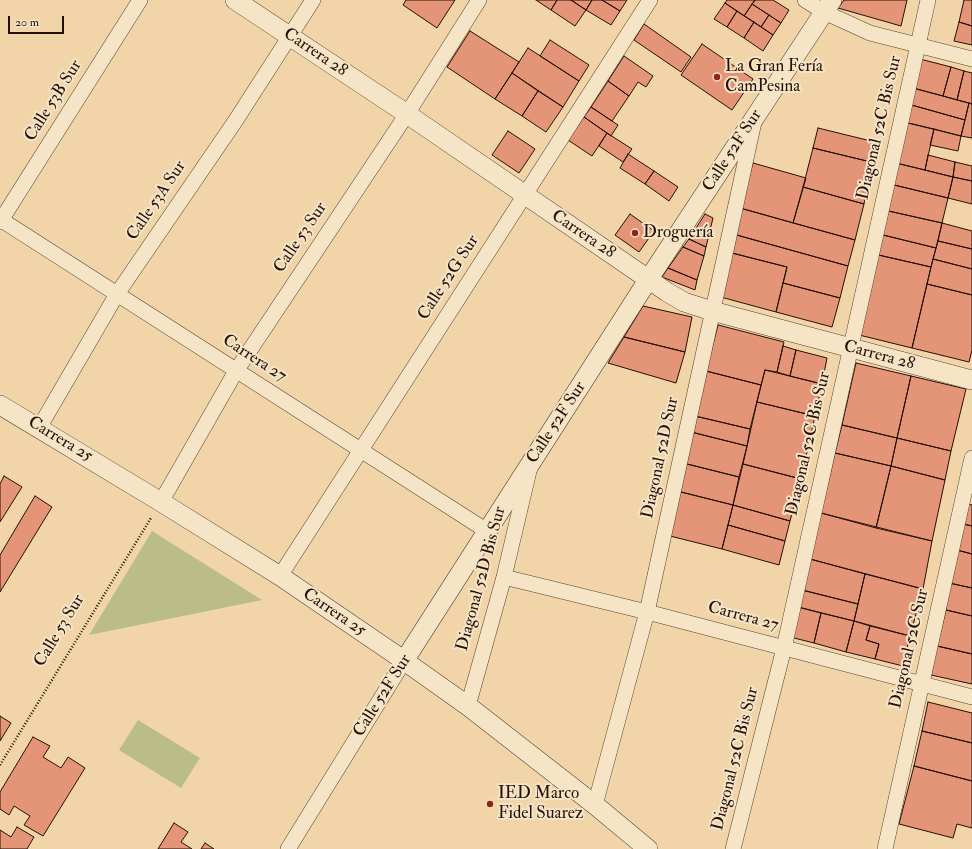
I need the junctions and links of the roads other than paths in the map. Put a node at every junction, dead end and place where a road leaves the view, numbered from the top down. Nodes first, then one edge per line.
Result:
1 (140, 0) edge
2 (235, 0) edge
3 (313, 0) edge
4 (479, 0) edge
5 (650, 0) edge
6 (805, 0) edge
7 (928, 0) edge
8 (828, 6) edge
9 (290, 36) junction
10 (918, 45) junction
11 (972, 59) edge
12 (406, 114) junction
13 (755, 117) junction
14 (525, 195) junction
15 (0, 220) edge
16 (648, 280) junction
17 (117, 294) junction
18 (712, 311) junction
19 (850, 348) junction
20 (236, 371) junction
21 (972, 380) edge
22 (0, 405) edge
23 (38, 428) junction
24 (361, 450) junction
25 (972, 458) edge
26 (531, 462) junction
27 (156, 509) junction
28 (487, 531) junction
29 (280, 576) junction
30 (504, 576) junction
31 (647, 612) junction
32 (784, 648) junction
33 (404, 661) junction
34 (921, 684) junction
35 (972, 697) edge
36 (468, 706) junction
37 (595, 805) junction
38 (288, 849) edge
39 (648, 849) edge
40 (733, 849) edge
41 (885, 849) edge

1 - 15 street, Calle 53B Sur
2 - 9 street, Carrera 28
3 - 9 street, Calle 53A Sur
4 - 12 street, Calle 53 Sur
5 - 14 street, Calle 52G Sur
6 - 8 street
7 - 10 street, Diagonal 52C Bis Sur
8 - 10 street
8 - 13 street, Calle 52F Sur
9 - 12 street, Carrera 28
9 - 17 street, Calle 53A Sur
10 - 11 street
10 - 19 street, Diagonal 52C Bis Sur
12 - 14 street, Carrera 28
12 - 20 street, Calle 53 Sur
13 - 16 street, Calle 52F Sur
13 - 18 street, Diagonal 52D Sur
14 - 16 street, Carrera 28
14 - 24 street, Calle 52G Sur
15 - 17 street, Carrera 27
16 - 18 street, Carrera 28
16 - 26 street, Calle 52F Sur
17 - 20 street, Carrera 27
17 - 23 street, Calle 53A Sur
18 - 19 street, Carrera 28
18 - 31 street, Diagonal 52D Sur
19 - 21 street, Carrera 28
19 - 32 street, Diagonal 52C Bis Sur
20 - 24 street, Carrera 27
20 - 27 street, Calle 53 Sur
22 - 23 street, Carrera 25
23 - 27 street, Carrera 25
24 - 28 street, Carrera 27
24 - 29 street, Calle 52G Sur
25 - 34 street, Diagonal 52C Sur
26 - 28 street, Calle 52F Sur
26 - 30 street, Diagonal 52D Bis Sur
27 - 29 street, Carrera 25
28 - 33 street, Calle 52F Sur
29 - 33 street, Carrera 25
30 - 31 street, Carrera 27
30 - 36 street, Diagonal 52D Bis Sur
31 - 32 street, Carrera 27
31 - 37 street, Diagonal 52D Sur
32 - 34 street, Carrera 27
32 - 40 street, Diagonal 52C Bis Sur
33 - 36 street, Carrera 25
33 - 38 street, Calle 52F Sur
34 - 35 street, Carrera 27
34 - 41 street, Diagonal 52C Sur
36 - 37 street, Carrera 25
37 - 39 street, Carrera 25

